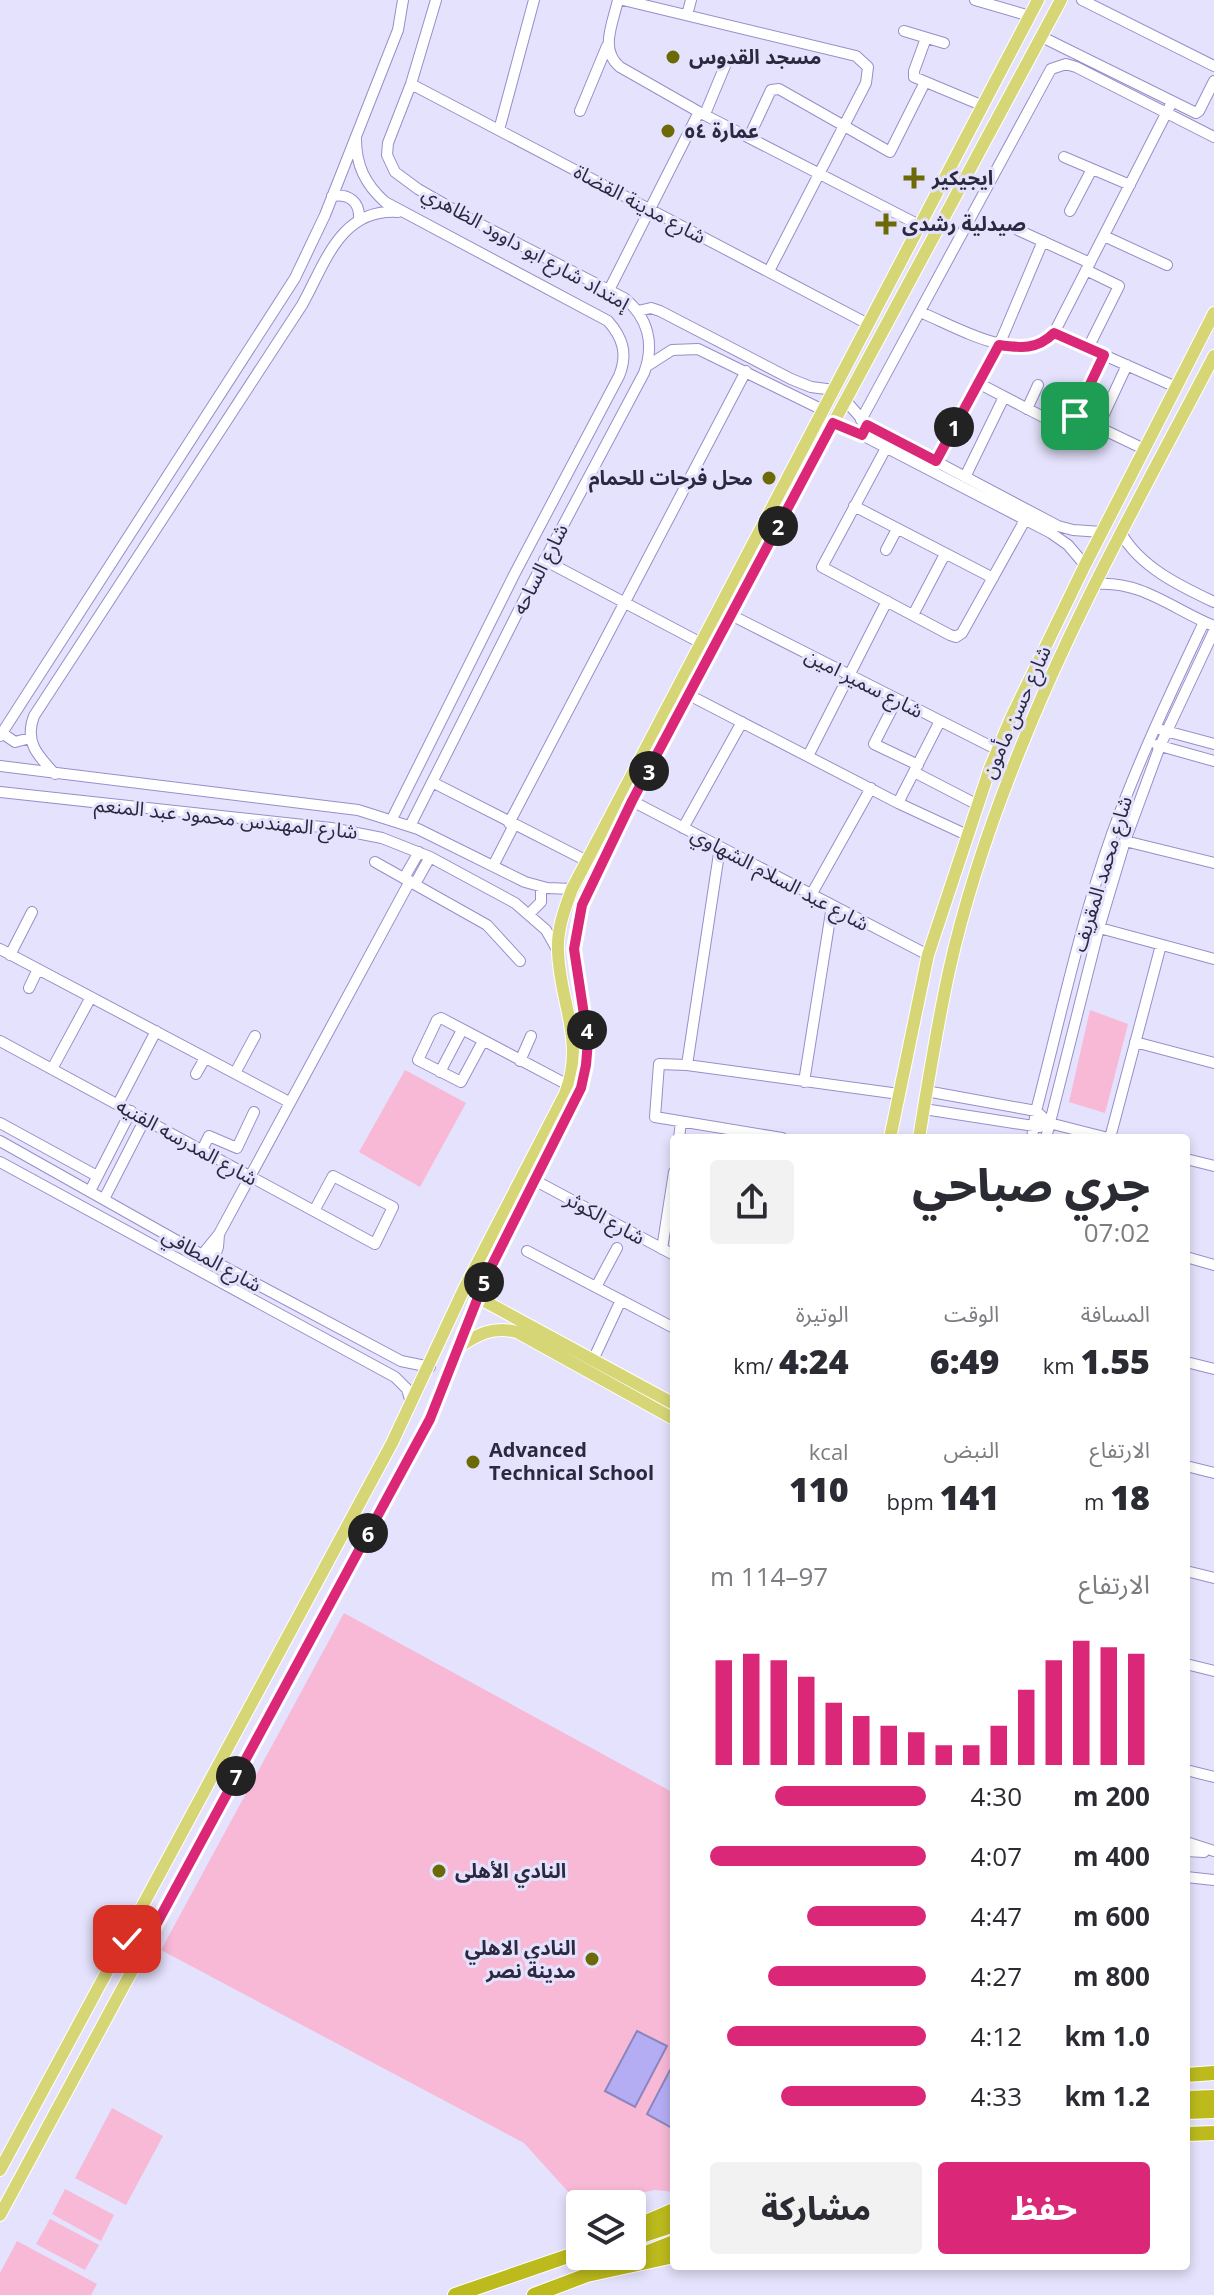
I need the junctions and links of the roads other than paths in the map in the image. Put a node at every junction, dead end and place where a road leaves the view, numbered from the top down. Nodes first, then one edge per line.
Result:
1 (403, 0) edge
2 (436, 0) edge
3 (534, 0) edge
4 (621, 0) edge
5 (691, 0) edge
6 (975, 0) edge
7 (1061, 0) edge
8 (1082, 0) edge
9 (1034, 1) edge
10 (687, 15) junction
11 (1030, 16) junction
12 (904, 31) dead end
13 (1042, 37) junction
14 (926, 38) junction
15 (944, 43) dead end
16 (607, 46) junction
17 (727, 61) dead end
18 (1214, 66) edge
19 (1214, 81) edge
20 (925, 82) junction
21 (411, 84) junction
22 (1172, 102) junction
23 (981, 105) junction
24 (580, 111) dead end
25 (702, 113) junction
26 (1166, 113) junction
27 (844, 126) junction
28 (499, 130) junction
29 (749, 137) junction
30 (1214, 137) edge
31 (356, 139) junction
32 (1064, 157) dead end
33 (1092, 169) junction
34 (947, 172) junction
35 (819, 173) junction
36 (966, 181) junction
37 (1130, 185) junction
38 (935, 195) junction
39 (332, 196) junction
40 (953, 205) junction
41 (651, 210) junction
42 (1070, 211) dead end
43 (401, 212) junction
44 (359, 219) junction
45 (919, 225) junction
46 (1018, 230) dead end
47 (1104, 236) junction
48 (1043, 241) junction
49 (1167, 265) dead end
50 (1088, 267) junction
51 (769, 271) junction
52 (609, 290) junction
53 (638, 311) junction
54 (920, 312) junction
55 (1214, 313) edge
56 (608, 321) joint
57 (868, 324) junction
58 (1054, 333) junction
59 (999, 345) junction
60 (1088, 348) junction
61 (1104, 355) junction
62 (1214, 356) edge
63 (1127, 365) junction
64 (647, 366) junction
65 (746, 371) junction
66 (978, 383) junction
67 (801, 384) junction
68 (1038, 385) dead end
69 (1176, 387) junction
70 (834, 390) junction
71 (793, 395) junction
72 (1004, 397) junction
73 (846, 401) junction
74 (1027, 409) junction
75 (823, 410) junction
76 (1047, 419) dead end
77 (833, 423) junction
78 (863, 427) junction
79 (1098, 427) junction
80 (886, 448) junction
81 (1144, 449) junction
82 (936, 461) junction
83 (965, 477) junction
84 (854, 506) junction
85 (1025, 520) junction
86 (1065, 528) junction
87 (897, 529) junction
88 (1102, 532) junction
89 (1121, 533) junction
90 (1062, 540) junction
91 (886, 550) dead end
92 (945, 554) junction
93 (544, 560) junction
94 (1085, 565) junction
95 (1160, 572) junction
96 (515, 573) junction
97 (993, 578) junction
98 (533, 582) junction
99 (1096, 584) junction
100 (1151, 593) junction
101 (504, 594) junction
102 (887, 601) junction
103 (624, 602) junction
104 (1214, 602) edge
105 (522, 603) junction
106 (731, 615) junction
107 (913, 615) junction
108 (1211, 626) edge
109 (701, 643) junction
110 (849, 675) junction
111 (689, 695) junction
112 (897, 699) junction
113 (940, 721) junction
114 (742, 722) junction
115 (1154, 728) junction
116 (1168, 732) junction
117 (1, 734) edge
118 (30, 738) junction
119 (1147, 743) junction
120 (1214, 744) edge
121 (1160, 746) junction
122 (998, 750) junction
123 (808, 756) junction
124 (1214, 761) edge
125 (0, 766) edge
126 (916, 768) junction
127 (55, 774) junction
128 (432, 782) junction
129 (871, 788) junction
130 (0, 792) edge
131 (13, 795) junction
132 (0, 801) edge
133 (632, 801) junction
134 (400, 802) junction
135 (898, 803) junction
136 (976, 804) junction
137 (418, 811) junction
138 (392, 819) junction
139 (512, 824) junction
140 (410, 826) junction
141 (683, 828) junction
142 (967, 835) junction
143 (1125, 841) junction
144 (720, 847) junction
145 (419, 852) junction
146 (430, 857) junction
147 (587, 861) junction
148 (375, 862) dead end
149 (1214, 863) edge
150 (493, 866) junction
151 (410, 881) junction
152 (541, 887) junction
153 (572, 889) junction
154 (811, 895) junction
155 (832, 906) junction
156 (32, 912) dead end
157 (529, 914) junction
158 (1085, 924) junction
159 (1099, 928) junction
160 (1161, 945) junction
161 (558, 951) junction
162 (5, 952) edge
163 (928, 955) junction
164 (1214, 959) edge
165 (520, 961) dead end
166 (38, 969) junction
167 (29, 988) dead end
168 (91, 997) junction
169 (462, 1030) junction
170 (156, 1031) junction
171 (255, 1036) dead end
172 (531, 1036) dead end
173 (0, 1041) edge
174 (483, 1041) junction
175 (1135, 1042) junction
176 (205, 1058) junction
177 (520, 1061) junction
178 (1214, 1063) edge
179 (687, 1065) junction
180 (52, 1069) junction
181 (440, 1072) junction
182 (235, 1073) junction
183 (196, 1074) dead end
184 (804, 1082) junction
185 (568, 1085) junction
186 (926, 1091) junction
187 (899, 1094) junction
188 (289, 1102) junction
189 (118, 1104) junction
190 (924, 1109) junction
191 (131, 1111) junction
192 (1036, 1111) junction
193 (254, 1112) dead end
194 (145, 1119) junction
195 (681, 1122) junction
196 (0, 1123) edge
197 (1049, 1123) junction
198 (1033, 1133) edge
199 (680, 1134) edge
200 (757, 1134) edge
201 (891, 1134) edge
202 (920, 1134) edge
203 (1047, 1134) edge
204 (1093, 1134) edge
205 (1110, 1134) edge
206 (0, 1141) edge
207 (202, 1150) junction
208 (1190, 1160) edge
209 (0, 1162) edge
210 (1214, 1166) edge
211 (97, 1176) junction
212 (250, 1176) junction
213 (536, 1181) junction
214 (90, 1191) junction
215 (670, 1198) edge
216 (104, 1199) junction
217 (314, 1211) junction
218 (219, 1234) junction
219 (617, 1248) dead end
220 (662, 1249) junction
221 (527, 1251) dead end
222 (670, 1253) edge
223 (202, 1255) junction
224 (1190, 1258) edge
225 (213, 1261) junction
226 (1214, 1265) edge
227 (596, 1287) junction
228 (477, 1297) junction
229 (621, 1300) junction
230 (502, 1310) junction
231 (670, 1326) edge
232 (494, 1330) junction
233 (458, 1348) junction
234 (394, 1357) junction
235 (593, 1360) junction
236 (1190, 1363) edge
237 (430, 1367) junction
238 (1214, 1369) edge
239 (386, 1372) junction
240 (670, 1401) edge
241 (411, 1405) junction
242 (670, 1417) edge
243 (1190, 1467) edge
244 (1214, 1473) edge
245 (1190, 1572) edge
246 (1214, 1578) edge
247 (1190, 1665) edge
248 (1214, 1671) edge
249 (1190, 1771) edge
250 (1214, 1777) edge
251 (1190, 1843) edge
252 (1190, 1851) edge
253 (1214, 1852) edge
254 (1190, 1877) edge
255 (1214, 1880) edge
256 (126, 1936) junction
257 (144, 1947) junction
258 (113, 1961) junction
259 (131, 1971) junction
260 (1214, 2073) edge
261 (1190, 2075) edge
262 (1214, 2097) edge
263 (1190, 2098) edge
264 (1214, 2111) edge
265 (1190, 2112) edge
266 (1214, 2133) edge
267 (1190, 2134) edge
268 (0, 2170) edge
269 (670, 2212) edge
270 (0, 2215) edge
271 (646, 2222) edge
272 (670, 2226) edge
273 (646, 2234) edge
274 (670, 2244) edge
275 (566, 2257) edge
276 (670, 2257) edge
277 (587, 2275) junction
278 (455, 2295) edge
279 (534, 2295) edge

1 - 31 street
2 - 21 street, إمتداد شارع ابو داوود الظاهري
3 - 28 street
4 - 10 street
4 - 16 street
5 - 10 street
6 - 11 street
7 - 13 main road
8 - 18 street
9 - 11 main road
10 - 27 street
11 - 23 main road
12 - 14 street
13 - 22 street
13 - 36 main road
14 - 15 street
14 - 20 street
16 - 24 street
16 - 25 street
17 - 25 street
19 - 22 street
20 - 23 street
20 - 27 street
21 - 28 street, شارع مدينة القضاة
21 - 52 street, إمتداد شارع ابو داوود الظاهري
22 - 26 street
23 - 34 main road
25 - 29 street
25 - 41 street
26 - 30 street
26 - 37 street
26 - 54 street
27 - 29 street
27 - 35 street
28 - 41 street, شارع مدينة القضاة
29 - 35 street
31 - 39 street
31 - 43 street, إمتداد شارع ابو داوود الظاهري
32 - 33 street
33 - 37 street
33 - 42 street
34 - 36 main road
34 - 38 main road
35 - 45 street
35 - 51 street
36 - 40 main road
37 - 47 street
38 - 40 main road
38 - 45 main road
39 - 44 street
39 - 117 street
40 - 73 main road
41 - 51 street, شارع مدينة القضاة
41 - 52 street
43 - 44 street
43 - 56 street, إمتداد شارع ابو داوود الظاهري
44 - 118 street
45 - 57 main road
46 - 48 street
47 - 49 street
47 - 50 street
48 - 50 street
48 - 59 street
50 - 58 street
50 - 60 street
51 - 57 street, شارع مدينة القضاة
52 - 53 street, إمتداد شارع ابو داوود الظاهري
53 - 64 street
53 - 67 street, إمتداد شارع ابو داوود الظاهري
54 - 59 street
54 - 78 street
55 - 69 main road, شارع حسن مأمون
56 - 96 street, شارع الساحه
57 - 70 main road
58 - 59 street
58 - 60 street
59 - 66 street
60 - 61 street
61 - 63 street
61 - 79 street
62 - 89 main road, شارع حسن مأمون
63 - 69 street
63 - 79 street
64 - 65 street
64 - 93 street, شارع الساحه
65 - 71 street
65 - 103 street
66 - 72 street
66 - 82 street
67 - 70 street, إمتداد شارع ابو داوود الظاهري
67 - 71 street
68 - 74 street
69 - 81 main road, شارع حسن مأمون
70 - 75 main road
71 - 75 street
72 - 74 street
72 - 83 street
73 - 77 main road
73 - 78 street
74 - 76 street
75 - 109 main road
77 - 78 street
77 - 106 main road
78 - 80 street
78 - 82 street
79 - 81 street
80 - 84 street
80 - 85 street
81 - 88 main road, شارع حسن مأمون
82 - 83 street
83 - 86 street
84 - 87 street
84 - 102 street
85 - 90 street
85 - 97 street
86 - 88 street
86 - 90 street
87 - 91 street
87 - 92 street
88 - 94 main road, شارع حسن مأمون
89 - 95 street
89 - 99 main road, شارع حسن مأمون
90 - 94 street
92 - 97 street
92 - 107 street
93 - 98 street, شارع الساحه
93 - 103 street
94 - 122 main road, شارع حسن مأمون
95 - 100 street
95 - 104 street
96 - 98 street
96 - 101 street, شارع الساحه
97 - 107 street
98 - 105 street, شارع الساحه
99 - 100 street
99 - 186 main road, شارع حسن مأمون
100 - 108 street
101 - 105 street
101 - 134 street, شارع الساحه
102 - 107 street
102 - 110 street
103 - 109 street
103 - 139 street
105 - 128 street, شارع الساحه
106 - 110 street, شارع سمير امين
106 - 111 main road
108 - 115 street, شارع محمد المقريف
108 - 116 street, شارع محمد المقريف
109 - 147 main road
110 - 112 street, شارع سمير امين
110 - 123 street
111 - 114 street
111 - 133 main road
112 - 113 street, شارع سمير امين
112 - 126 street
113 - 122 street, شارع سمير امين
113 - 126 street
114 - 123 street
114 - 141 street
115 - 116 street
115 - 119 street, شارع محمد المقريف
116 - 120 street
116 - 121 street, شارع محمد المقريف
117 - 118 street
118 - 127 street
119 - 121 street
119 - 158 street, شارع محمد المقريف
121 - 124 street
121 - 143 street, شارع محمد المقريف
122 - 136 main road, شارع حسن مأمون
123 - 129 street
125 - 127 street, شارع المهندس محمود عبد المنعم
126 - 135 street
126 - 136 street
127 - 138 street, شارع المهندس محمود عبد المنعم
128 - 137 street, شارع الساحه
128 - 139 street
129 - 135 street
129 - 154 street
130 - 131 street, شارع المهندس محمود عبد المنعم
131 - 132 street
131 - 145 street, شارع المهندس محمود عبد المنعم
133 - 141 street, شارع عبد السلام الشهاوي
133 - 213 main road
134 - 137 street
134 - 138 street, شارع الساحه
135 - 142 street
136 - 142 main road, شارع حسن مأمون
137 - 140 street, شارع الساحه
138 - 140 street, شارع المهندس محمود عبد المنعم
139 - 147 street
139 - 150 street
140 - 150 street, شارع المهندس محمود عبد المنعم
141 - 144 street, شارع عبد السلام الشهاوي
142 - 163 main road, شارع حسن مأمون
143 - 149 street
143 - 159 street, شارع محمد المقريف
144 - 154 street, شارع عبد السلام الشهاوي
144 - 179 street
145 - 146 street, شارع المهندس محمود عبد المنعم
145 - 151 street
146 - 151 street
146 - 157 street, شارع المهندس محمود عبد المنعم
147 - 153 main road
148 - 151 street
150 - 152 street, شارع المهندس محمود عبد المنعم
151 - 165 street
151 - 188 street
152 - 153 street, شارع المهندس محمود عبد المنعم
152 - 157 street
153 - 161 main road
154 - 155 street, شارع عبد السلام الشهاوي
155 - 163 street, شارع عبد السلام الشهاوي
155 - 184 street
156 - 162 street
157 - 161 street, شارع المهندس محمود عبد المنعم
158 - 159 street
158 - 192 street, شارع محمد المقريف
159 - 160 street
159 - 197 street, شارع محمد المقريف
160 - 164 street
160 - 175 street
161 - 185 main road
162 - 166 street
163 - 187 main road, شارع حسن مأمون
166 - 167 street
166 - 168 street
168 - 170 street
168 - 180 street
169 - 174 street
169 - 181 street
169 - 181 street
170 - 176 street
170 - 189 street
171 - 182 street
172 - 177 street
173 - 180 street, شارع المدرسه الفنيه
174 - 177 street
174 - 181 street
175 - 178 street
175 - 205 street
176 - 182 street
176 - 183 street
177 - 185 street
179 - 184 street
179 - 195 street
180 - 189 street, شارع المدرسه الفنيه
182 - 188 street
184 - 187 street
185 - 237 main road
186 - 190 main road, شارع حسن مأمون
186 - 192 street
187 - 201 main road, شارع حسن مأمون
188 - 212 street
189 - 191 street, شارع المدرسه الفنيه
190 - 198 street
190 - 202 main road, شارع حسن مأمون
191 - 194 street, شارع المدرسه الفنيه
191 - 211 street
192 - 197 street
192 - 198 street, شارع محمد المقريف
193 - 207 street
194 - 207 street, شارع المدرسه الفنيه
194 - 216 street
195 - 199 street
195 - 200 street
196 - 211 street
197 - 198 street
197 - 203 street, شارع محمد المقريف
197 - 204 street
206 - 214 street, شارع المطافي
207 - 212 street, شارع المدرسه الفنيه
208 - 210 street
209 - 239 street, شارع المطافي
211 - 214 street
212 - 217 street, شارع المدرسه الفنيه
212 - 218 street
213 - 220 street, شارع الكوثر
213 - 228 main road
214 - 216 street, شارع المطافي
215 - 220 street
216 - 223 street, شارع المطافي
217 - 217 street, شارع المدرسه الفنيه
218 - 223 street
218 - 225 street
219 - 227 street
220 - 222 street, شارع الكوثر
221 - 227 street
223 - 225 street, شارع المطافي
224 - 226 street
225 - 234 street, شارع المطافي
227 - 229 street
228 - 230 main road
228 - 233 main road
229 - 231 street
229 - 235 street
230 - 232 main road
230 - 235 main road
232 - 233 main road
232 - 242 main road
233 - 257 main road
234 - 237 street, شارع المطافي
234 - 239 street
235 - 240 main road
236 - 238 street
237 - 241 main road
239 - 241 street, شارع المطافي
241 - 256 main road
243 - 244 street
245 - 246 street
247 - 248 street
249 - 250 street
251 - 253 street
252 - 253 street
254 - 255 street
256 - 257 main road
256 - 258 main road
257 - 259 main road
258 - 259 main road
258 - 268 main road
259 - 270 main road
260 - 261 highway
262 - 263 highway
264 - 265 highway
266 - 267 highway
269 - 271 highway
272 - 273 highway
274 - 277 highway
275 - 278 highway
276 - 277 highway
277 - 279 highway

